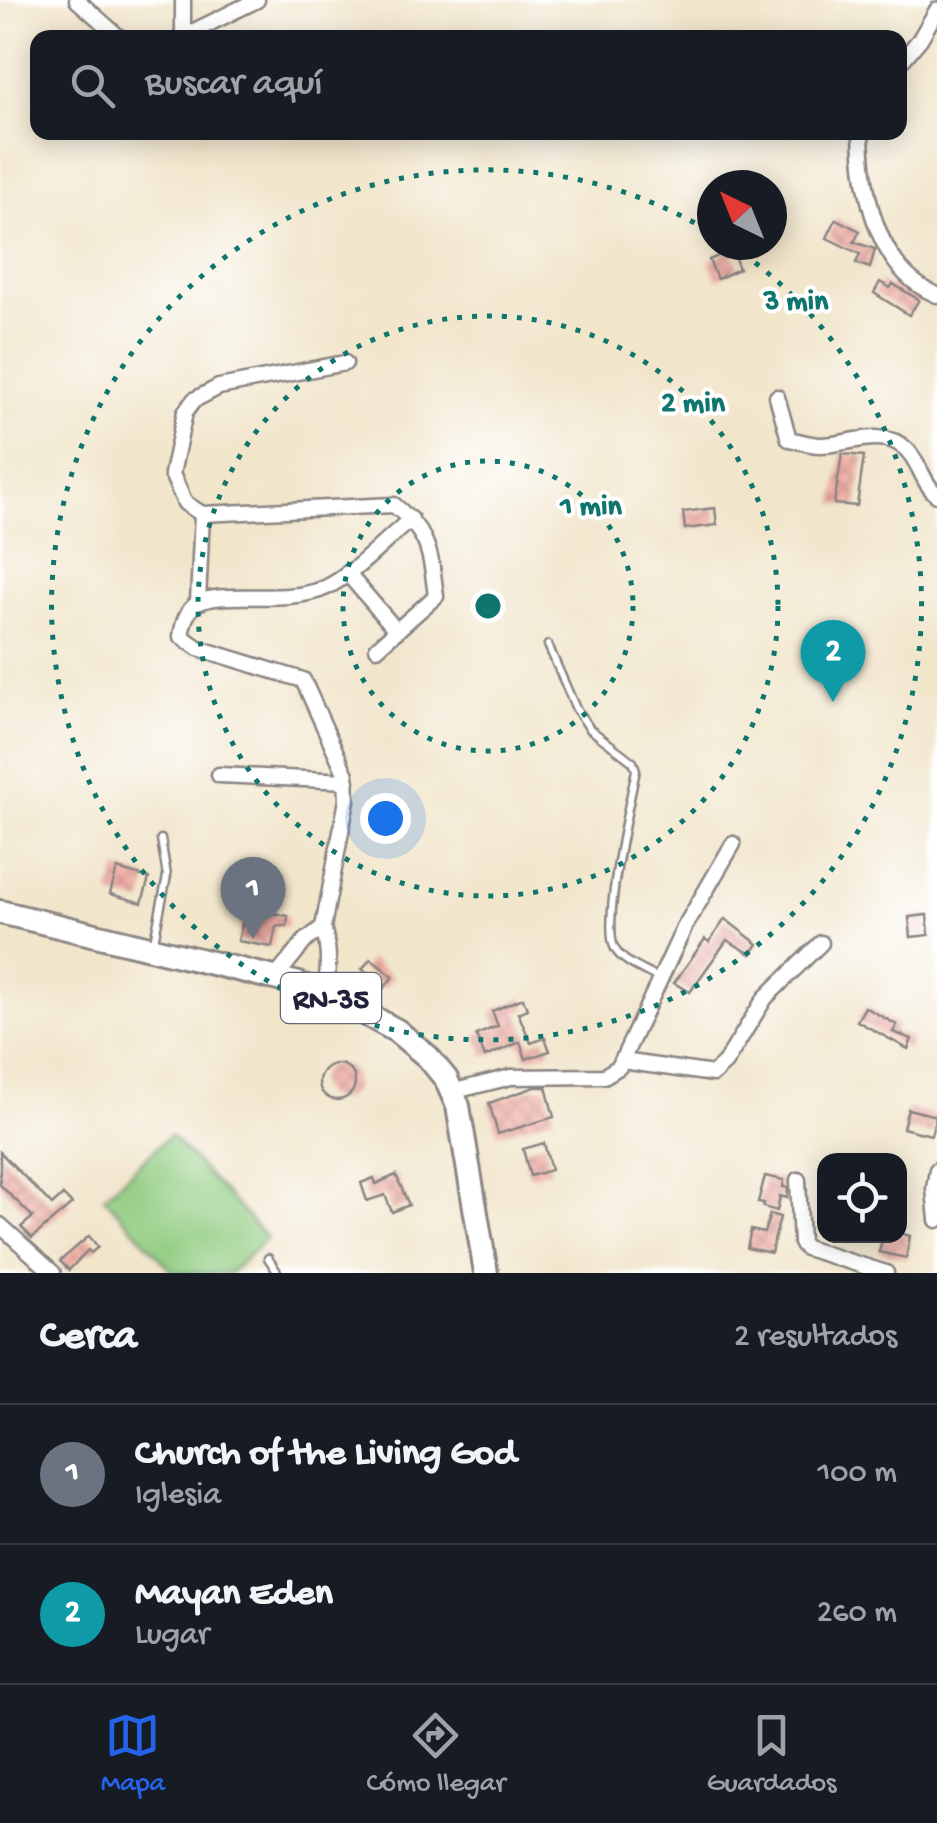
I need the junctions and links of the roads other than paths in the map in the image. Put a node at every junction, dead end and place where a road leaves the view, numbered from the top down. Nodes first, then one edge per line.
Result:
1 (77, 0) edge
2 (183, 0) edge
3 (257, 0) edge
4 (937, 10) edge
5 (111, 30) edge
6 (182, 30) edge
7 (196, 30) edge
8 (907, 55) edge
9 (862, 140) edge
10 (937, 295) edge
11 (345, 363) dead end
12 (777, 397) dead end
13 (937, 495) edge
14 (202, 514) junction
15 (410, 519) junction
16 (347, 574) junction
17 (198, 602) junction
18 (397, 631) junction
19 (548, 645) dead end
20 (377, 648) dead end
21 (219, 775) dead end
22 (346, 781) junction
23 (161, 839) dead end
24 (732, 844) dead end
25 (0, 912) edge
26 (323, 926) junction
27 (821, 943) dead end
28 (152, 948) junction
29 (276, 978) junction
30 (661, 980) junction
31 (324, 995) junction
32 (622, 1061) junction
33 (452, 1092) junction
34 (937, 1170) edge
35 (798, 1180) dead end
36 (937, 1220) edge
37 (0, 1224) edge
38 (268, 1258) dead end
39 (53, 1273) edge
40 (278, 1273) edge
41 (486, 1273) edge
42 (886, 1273) edge

1 - 5 street
2 - 6 street
3 - 7 street
4 - 8 street
9 - 10 street
11 - 14 street
12 - 13 street
14 - 15 street
14 - 17 street
15 - 16 street
15 - 18 street
16 - 17 street
16 - 18 street
17 - 22 street
18 - 20 street
19 - 30 lane
21 - 22 street
22 - 26 street
23 - 28 lane
24 - 30 street
25 - 28 main road, RN-35
26 - 29 street
26 - 31 street
27 - 32 street
28 - 29 main road, RN-35
29 - 31 main road, RN-35
30 - 32 street
31 - 33 main road, RN-35
32 - 33 street
33 - 41 main road, RN-35
34 - 36 street
35 - 42 street
37 - 39 street
38 - 40 lane

